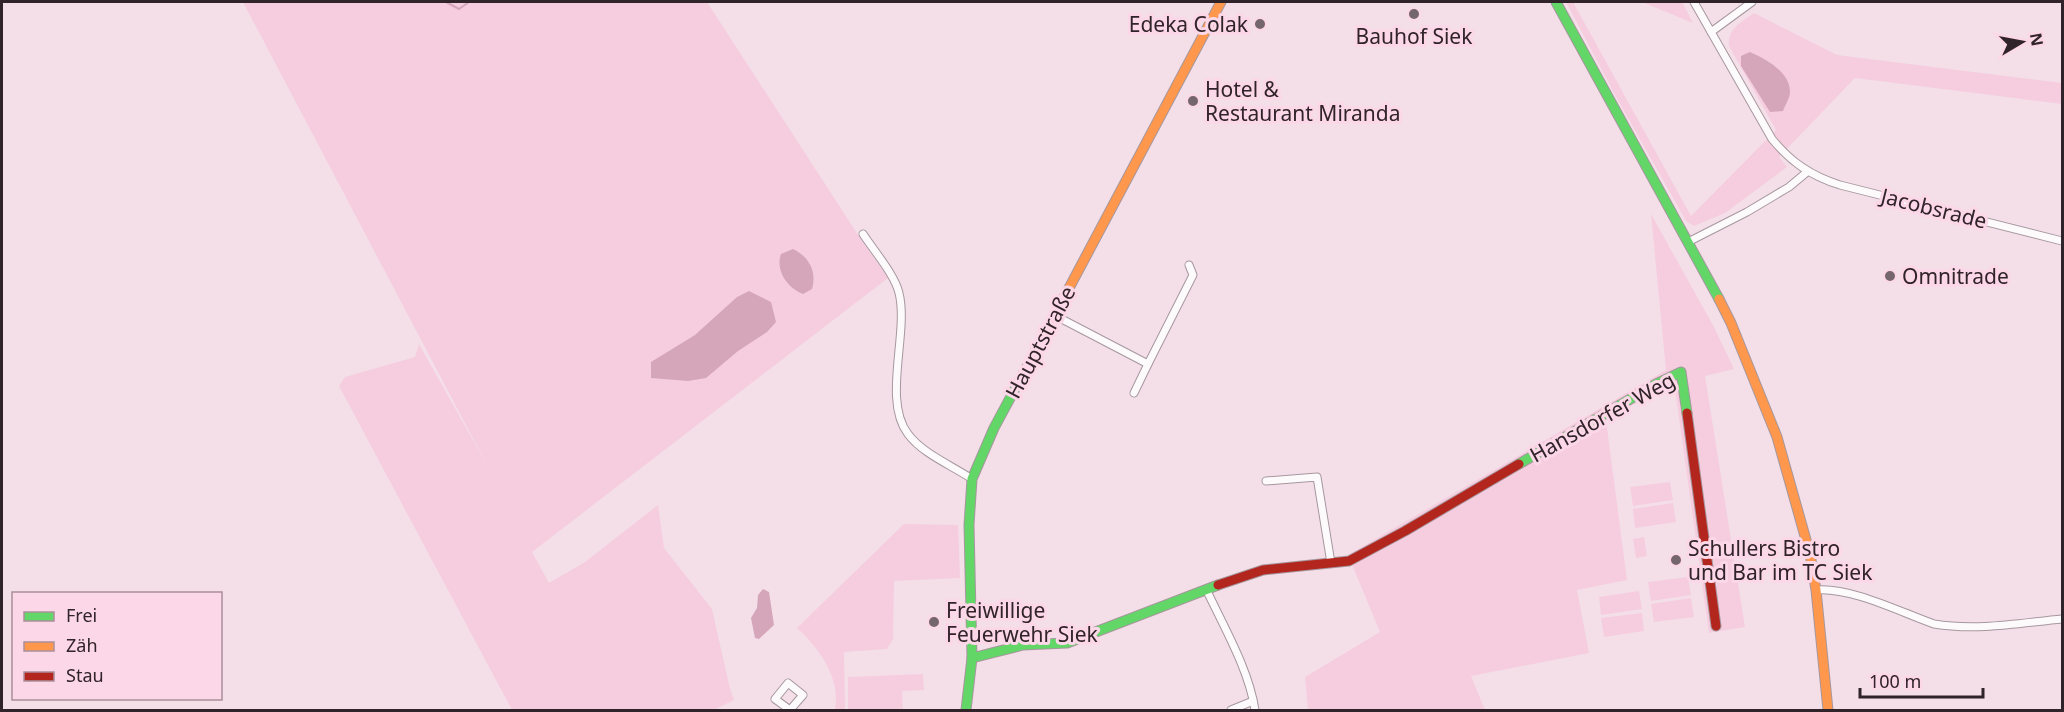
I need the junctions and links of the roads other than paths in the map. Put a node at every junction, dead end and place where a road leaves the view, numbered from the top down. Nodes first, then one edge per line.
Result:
1 (1221, 2) edge
2 (1556, 2) edge
3 (1694, 2) edge
4 (1752, 2) edge
5 (1711, 32) junction
6 (1807, 172) junction
7 (863, 234) dead end
8 (2062, 241) edge
9 (1688, 242) junction
10 (1189, 265) dead end
11 (1054, 315) junction
12 (1148, 364) junction
13 (1134, 393) dead end
14 (972, 479) junction
15 (1266, 481) dead end
16 (1330, 563) junction
17 (1207, 591) junction
18 (1816, 591) junction
19 (2062, 619) edge
20 (1716, 626) dead end
21 (972, 658) junction
22 (1253, 701) junction
23 (966, 711) edge
24 (1231, 711) edge
25 (1255, 711) edge
26 (1828, 711) edge

1 - 11 street, Hauptstraße
2 - 9 street
3 - 5 street, Jacobsrade
4 - 5 street
5 - 6 street, Jacobsrade
6 - 8 street, Jacobsrade
6 - 9 street
7 - 14 street
9 - 18 street
10 - 12 street
11 - 12 street
11 - 14 street, Hauptstraße
12 - 13 street
14 - 21 street, Hauptstraße
15 - 16 street
16 - 17 street, Hansdorfer Weg
16 - 20 street, Hansdorfer Weg
17 - 21 street, Hansdorfer Weg
17 - 22 street
18 - 19 street
18 - 26 street
21 - 23 street, Hauptstraße
22 - 24 street
22 - 25 street

